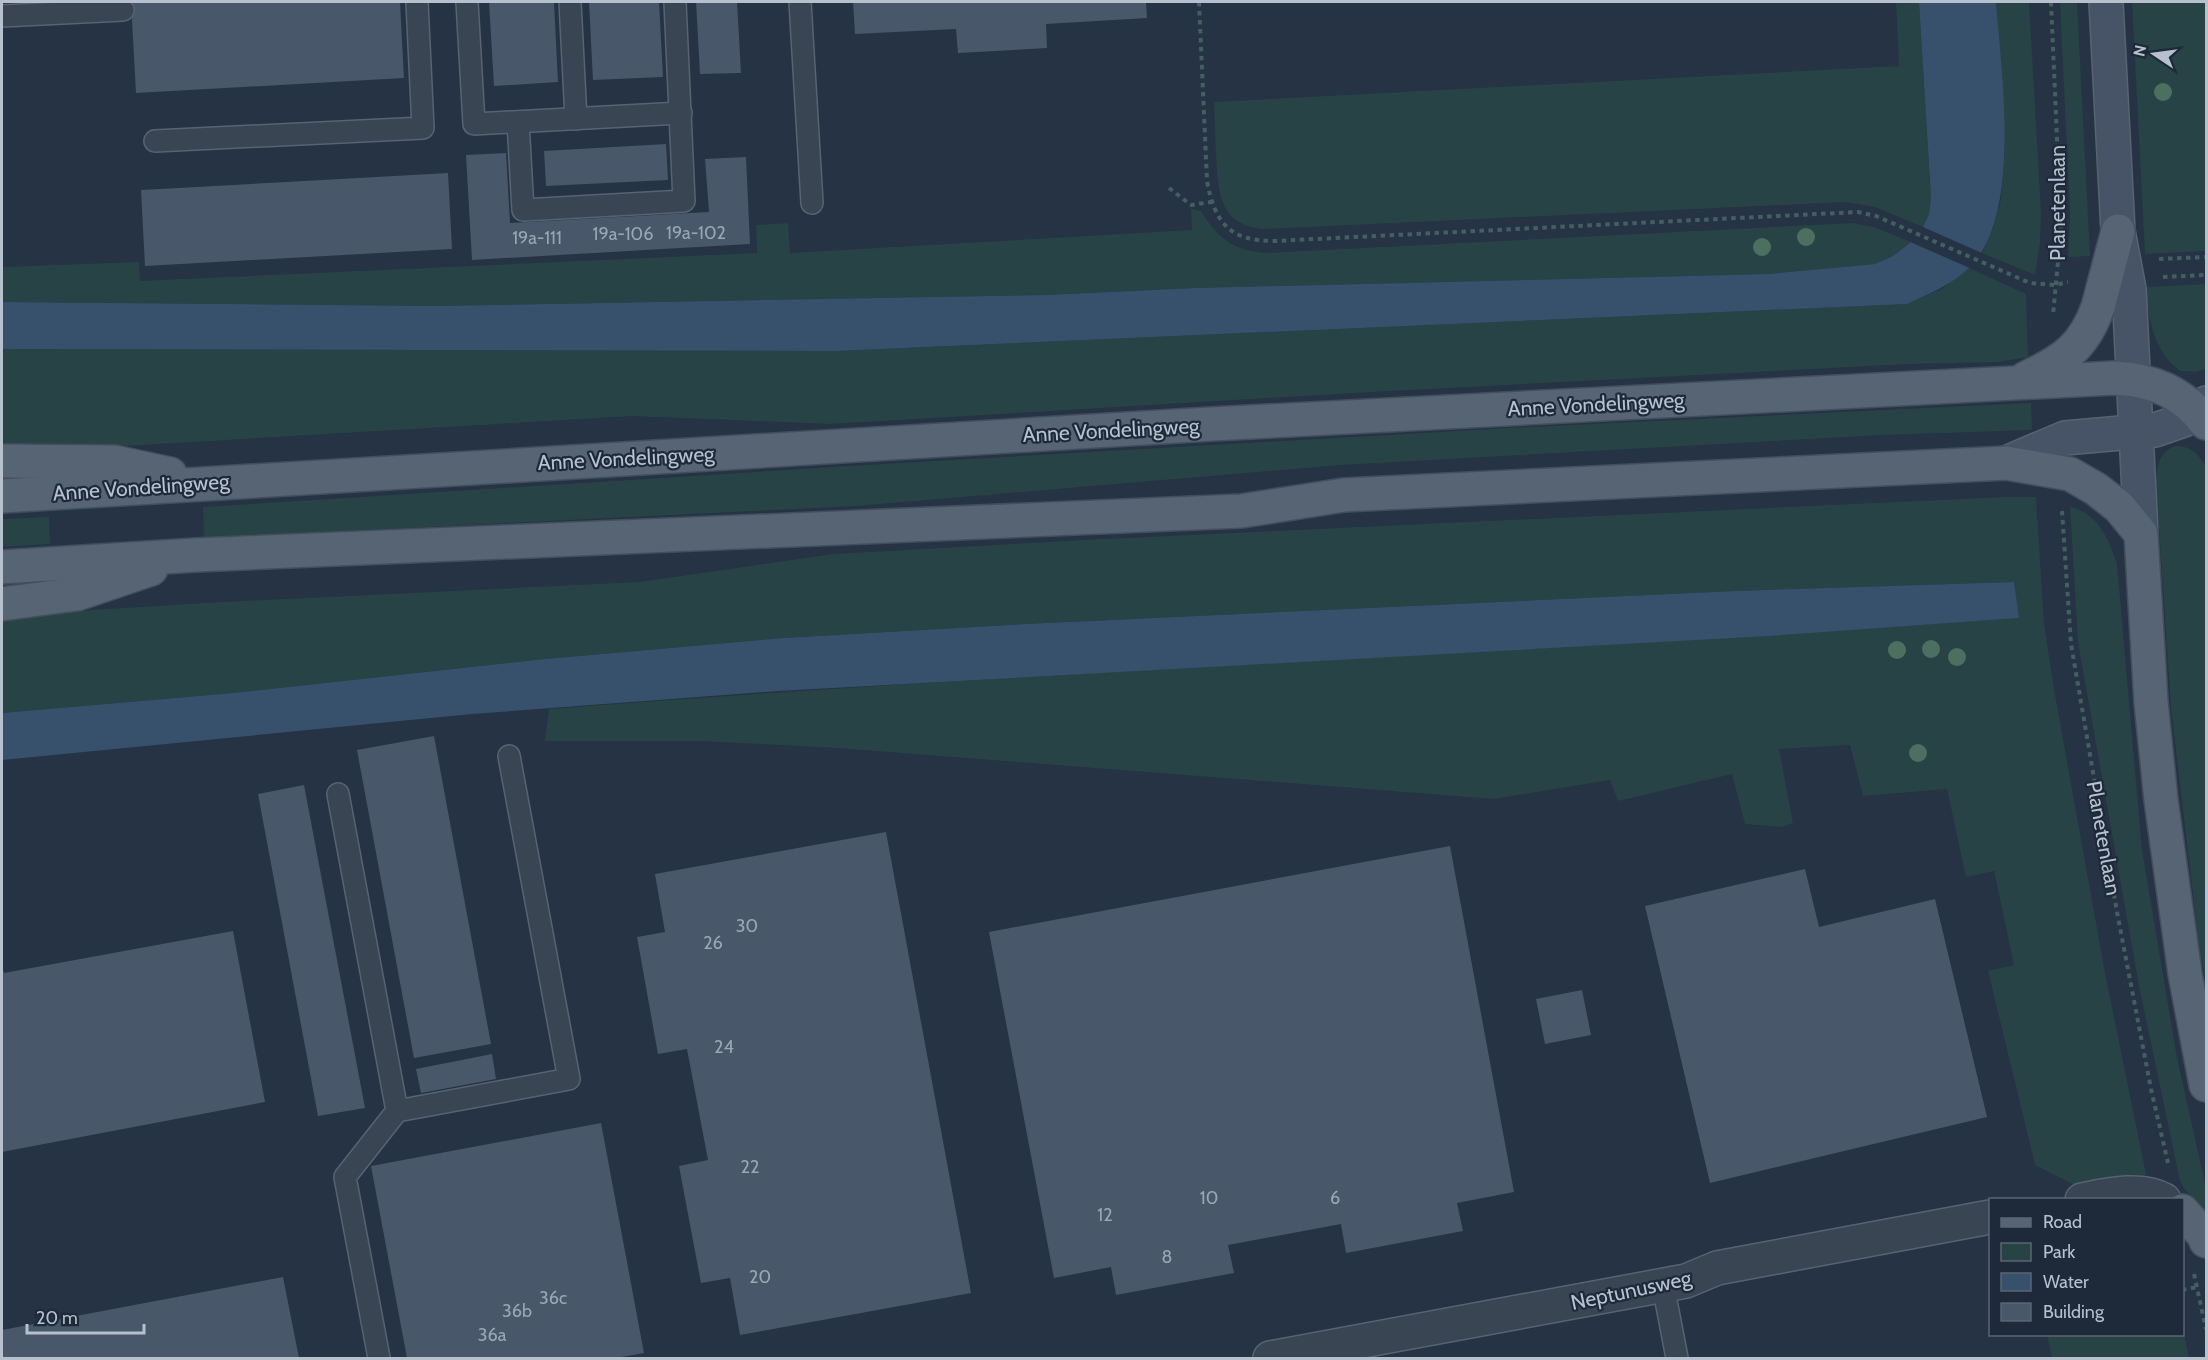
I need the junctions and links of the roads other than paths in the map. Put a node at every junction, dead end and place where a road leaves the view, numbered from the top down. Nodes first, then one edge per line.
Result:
1 (417, 2) edge
2 (467, 2) edge
3 (570, 2) edge
4 (675, 2) edge
5 (800, 2) edge
6 (2106, 2) edge
7 (123, 10) dead end
8 (2, 16) edge
9 (681, 113) junction
10 (576, 119) junction
11 (518, 122) junction
12 (155, 141) dead end
13 (812, 203) dead end
14 (2118, 231) junction
15 (2133, 379) junction
16 (2016, 382) junction
17 (2203, 412) edge
18 (2136, 432) junction
19 (2, 461) edge
20 (2006, 463) junction
21 (210, 482) junction
22 (2, 495) edge
23 (2141, 534) junction
24 (196, 555) junction
25 (2, 567) edge
26 (2, 604) edge
27 (509, 756) dead end
28 (338, 794) dead end
29 (2206, 1085) edge
30 (397, 1111) junction
31 (2091, 1198) edge
32 (2159, 1198) edge
33 (2184, 1213) edge
34 (1989, 1217) edge
35 (2206, 1241) edge
36 (1663, 1286) junction
37 (1368, 1350) edge
38 (379, 1359) edge
39 (1270, 1359) edge
40 (1677, 1359) edge

1 - 12 lane
2 - 11 lane
3 - 10 lane
4 - 9 lane
5 - 13 lane
6 - 14 main road
7 - 8 lane
9 - 10 lane
9 - 11 lane
10 - 11 lane
14 - 15 main road
14 - 16 main road
15 - 16 main road, Anne Vondelingweg
15 - 17 main road, Anne Vondelingweg
15 - 18 main road
16 - 21 main road, Anne Vondelingweg
17 - 18 main road
18 - 20 main road
18 - 23 main road
19 - 21 main road
20 - 23 main road
20 - 24 main road
21 - 22 main road, Anne Vondelingweg
23 - 29 main road
24 - 25 main road
24 - 26 main road
27 - 30 lane
28 - 30 lane
30 - 38 lane
31 - 32 street
33 - 35 main road
34 - 36 street, Neptunusweg
36 - 37 street, Neptunusweg
36 - 40 lane
37 - 39 street, Neptunusweg

